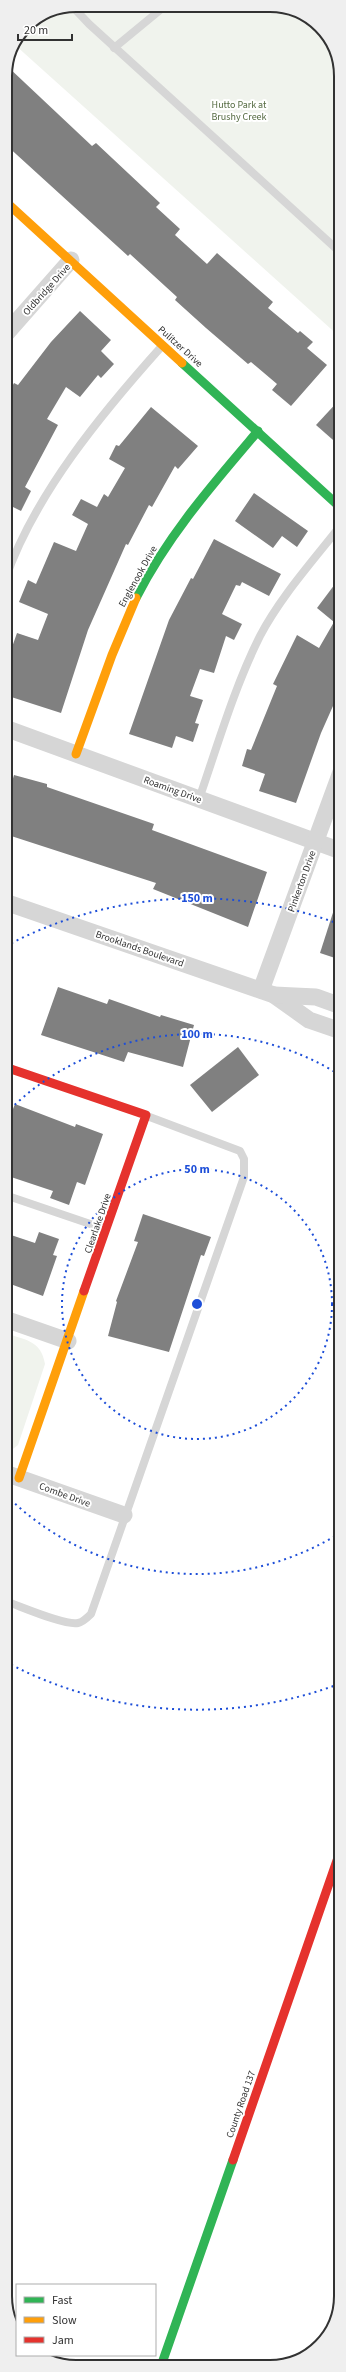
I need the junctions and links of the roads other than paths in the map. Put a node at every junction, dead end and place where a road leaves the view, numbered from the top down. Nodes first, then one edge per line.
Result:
1 (78, 12) edge
2 (159, 12) edge
3 (114, 48) junction
4 (12, 206) edge
5 (334, 248) edge
6 (71, 260) junction
7 (12, 327) edge
8 (163, 345) junction
9 (258, 431) junction
10 (334, 502) edge
11 (334, 534) edge
12 (12, 560) edge
13 (12, 731) edge
14 (76, 754) junction
15 (334, 791) edge
16 (199, 799) junction
17 (315, 842) junction
18 (334, 849) edge
19 (12, 904) edge
20 (267, 992) junction
21 (334, 1003) edge
22 (334, 1029) edge
23 (12, 1069) edge
24 (146, 1115) junction
25 (12, 1197) edge
26 (106, 1229) junction
27 (12, 1321) edge
28 (68, 1341) junction
29 (12, 1475) edge
30 (124, 1515) junction
31 (12, 1603) edge
32 (334, 1869) edge
33 (163, 2360) edge

1 - 3 lane
2 - 3 lane
3 - 5 lane
4 - 6 street, Pulitzer Drive
6 - 7 street, Oldbridge Drive
6 - 8 street, Pulitzer Drive
8 - 9 street, Pulitzer Drive
8 - 12 lane
9 - 10 street, Pulitzer Drive
9 - 14 street, Englenook Drive
11 - 16 lane
13 - 14 street, Roaming Drive
14 - 16 street, Roaming Drive
15 - 17 street, Pinkerton Drive
16 - 17 street, Roaming Drive
17 - 18 street, Roaming Drive
17 - 20 street, Pinkerton Drive
19 - 20 street, Brooklands Boulevard
20 - 21 street, Brooklands Boulevard
20 - 22 street, Brooklands Boulevard
23 - 24 street
24 - 26 street, Clearlake Drive
24 - 30 lane
25 - 26 lane
26 - 28 street, Clearlake Drive
27 - 28 street
28 - 29 street, Clearlake Drive
29 - 30 street, Combe Drive
30 - 31 lane
32 - 33 street, County Road 137

